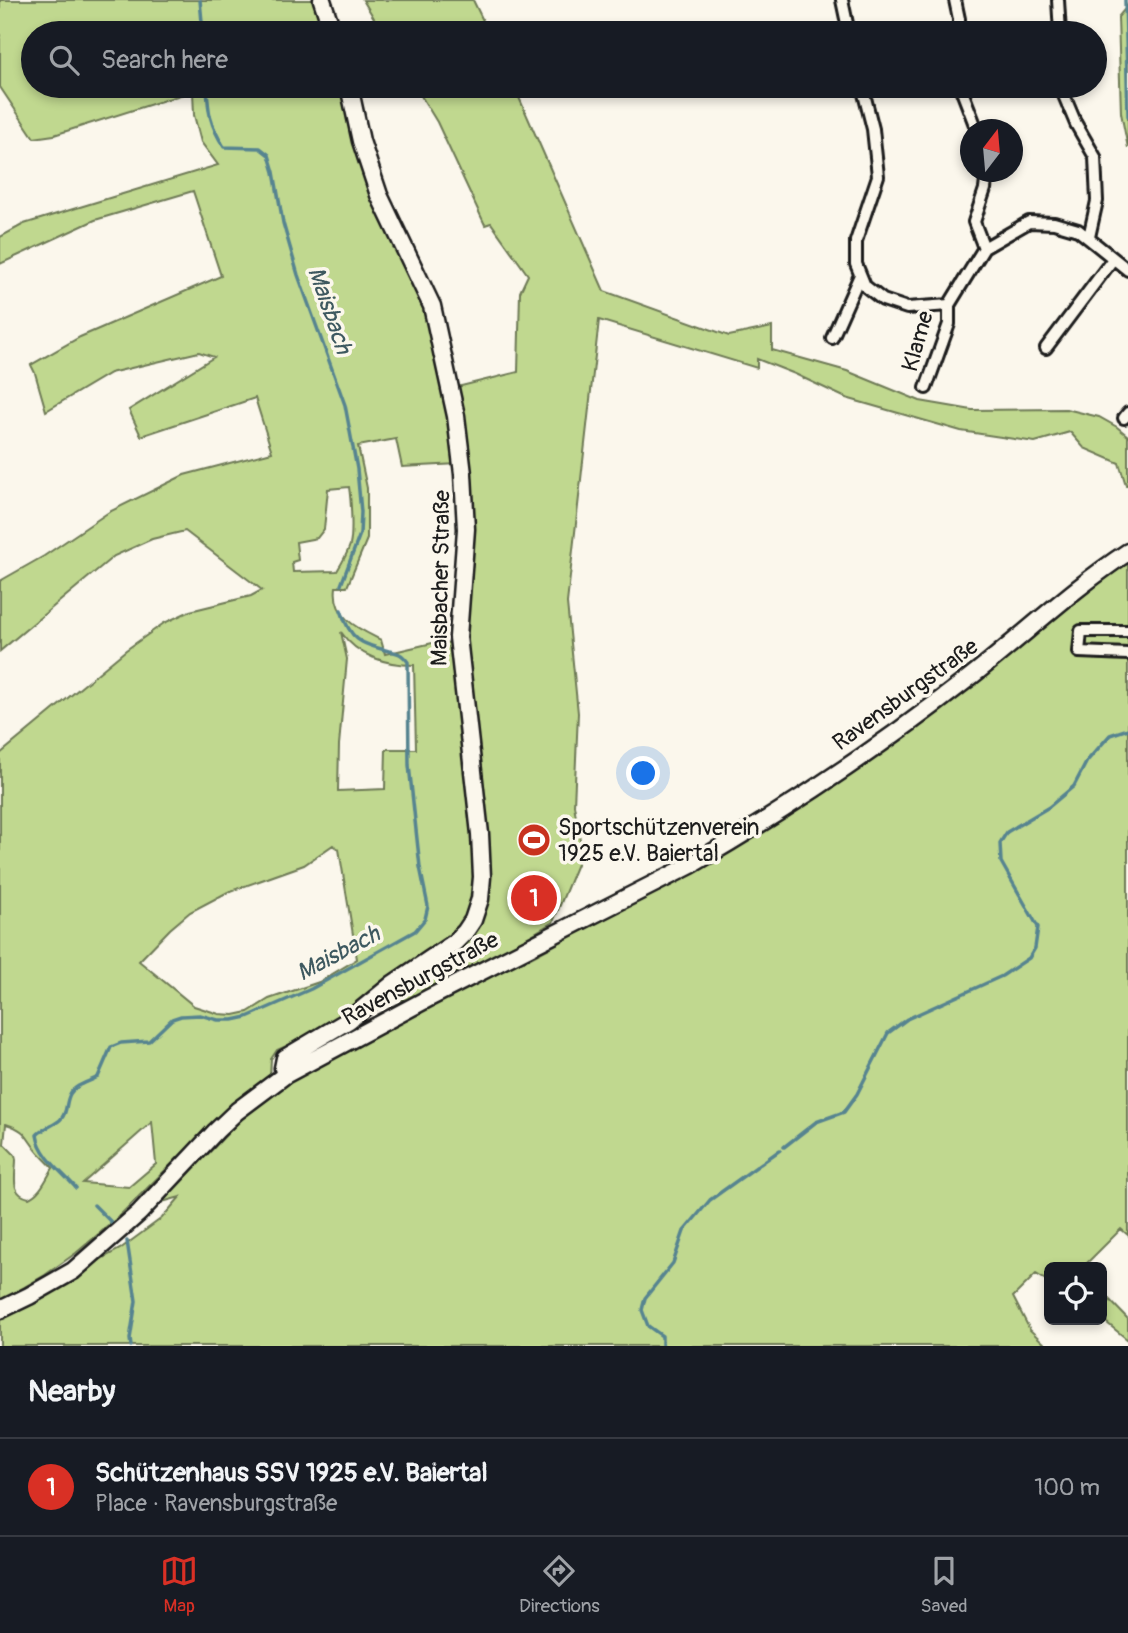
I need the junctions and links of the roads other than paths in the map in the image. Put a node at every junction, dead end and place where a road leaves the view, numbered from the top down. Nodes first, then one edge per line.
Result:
1 (322, 0) edge
2 (842, 0) edge
3 (955, 0) edge
4 (1058, 0) edge
5 (329, 21) edge
6 (846, 21) edge
7 (959, 21) edge
8 (1059, 21) edge
9 (352, 98) edge
10 (865, 98) edge
11 (965, 98) edge
12 (1065, 98) edge
13 (973, 119) edge
14 (986, 182) edge
15 (1089, 237) junction
16 (984, 248) junction
17 (1113, 259) junction
18 (1128, 270) edge
19 (860, 275) junction
20 (949, 305) junction
21 (832, 338) dead end
22 (1046, 348) dead end
23 (926, 387) dead end
24 (1128, 552) edge
25 (1128, 631) edge
26 (1128, 654) edge
27 (285, 1075) junction
28 (0, 1310) edge

1 - 5 main road
2 - 6 street
3 - 7 street
4 - 8 street
9 - 27 main road, Maisbacher Straße
10 - 19 street
11 - 13 street
12 - 15 street
14 - 16 street
15 - 16 street
15 - 17 street
16 - 20 street
17 - 18 street
17 - 22 street
19 - 20 street
19 - 21 street
20 - 23 street, Klame
24 - 27 main road, Ravensburgstraße
25 - 26 street
27 - 28 main road, Ravensburgstraße

